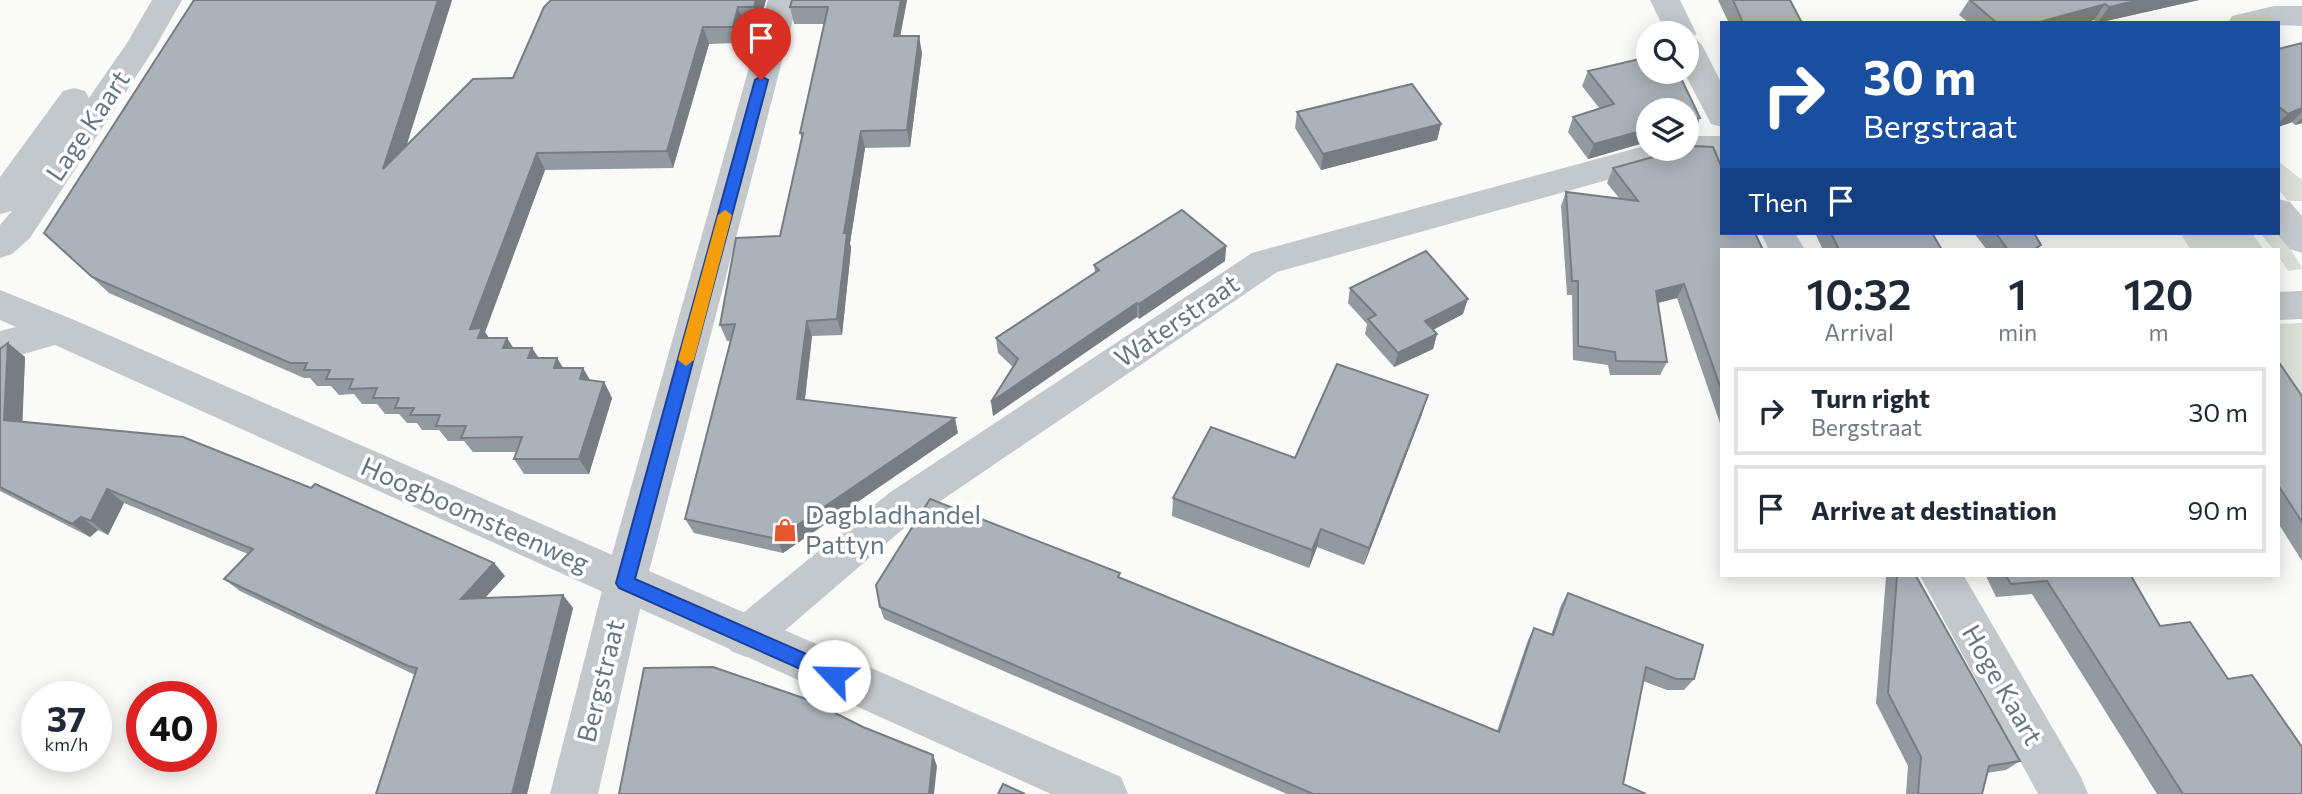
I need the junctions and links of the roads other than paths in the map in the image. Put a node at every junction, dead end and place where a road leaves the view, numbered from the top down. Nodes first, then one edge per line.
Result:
1 (143, 0) edge
2 (167, 0) edge
3 (783, 0) edge
4 (1665, 0) edge
5 (2302, 16) edge
6 (1675, 21) edge
7 (2253, 21) edge
8 (1699, 69) edge
9 (1720, 112) edge
10 (1699, 147) edge
11 (1720, 148) edge
12 (1636, 160) edge
13 (0, 202) edge
14 (2280, 213) edge
15 (2302, 240) edge
16 (0, 245) edge
17 (0, 304) edge
18 (2302, 305) edge
19 (2280, 306) edge
20 (58, 329) junction
21 (0, 346) edge
22 (1942, 577) edge
23 (625, 583) junction
24 (746, 637) junction
25 (574, 794) edge
26 (1104, 794) edge
27 (2064, 794) edge

1 - 13 street, Lage Kaart
2 - 16 street, Lage Kaart
3 - 23 street, Bergstraat
4 - 6 street
5 - 7 street
8 - 9 street
10 - 11 street
12 - 24 street, Waterstraat
14 - 15 street
17 - 20 street, Hoogboomsteenweg
18 - 19 street
20 - 21 street
20 - 23 street, Hoogboomsteenweg
22 - 27 street, Hoge Kaart
23 - 24 street, Hoogboomsteenweg
23 - 25 street, Bergstraat
24 - 26 street, Hoogboomsteenweg

